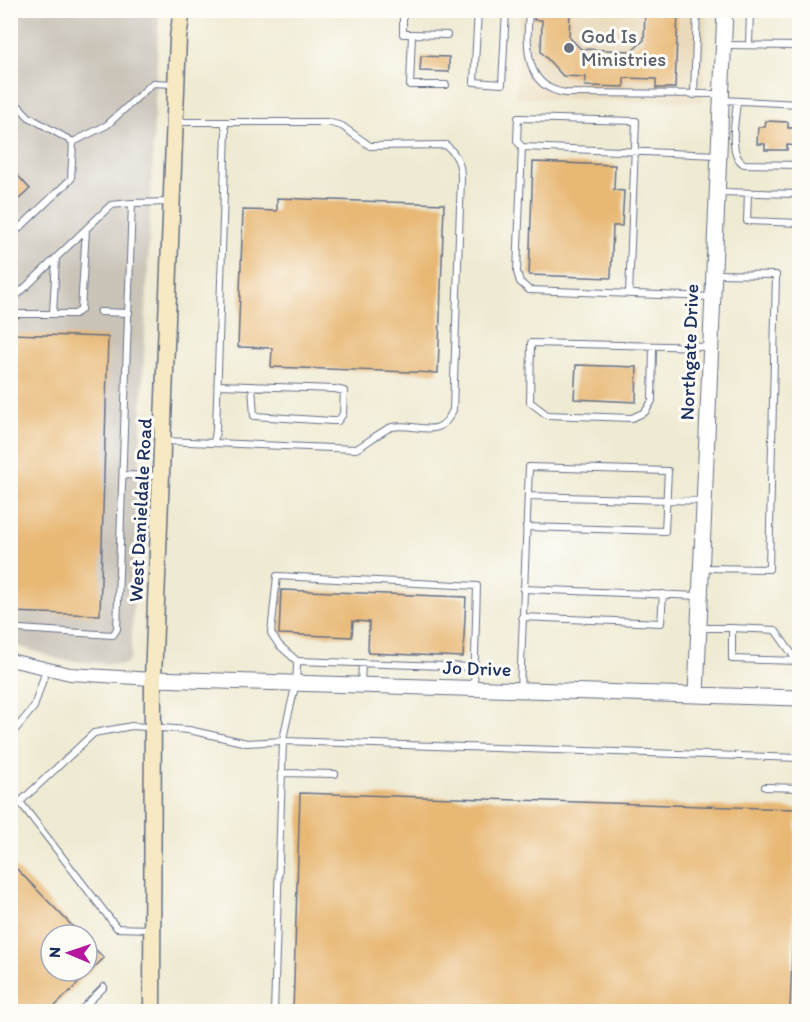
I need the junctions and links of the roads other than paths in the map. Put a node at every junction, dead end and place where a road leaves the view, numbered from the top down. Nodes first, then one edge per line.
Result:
1 (182, 10) edge
2 (403, 10) edge
3 (478, 10) edge
4 (506, 10) edge
5 (529, 10) edge
6 (697, 10) edge
7 (725, 10) edge
8 (750, 10) edge
9 (412, 34) junction
10 (447, 35) dead end
11 (723, 45) junction
12 (750, 45) junction
13 (800, 46) edge
14 (176, 84) junction
15 (446, 85) dead end
16 (694, 95) junction
17 (721, 97) junction
18 (10, 98) edge
19 (737, 101) junction
20 (800, 104) edge
21 (175, 122) junction
22 (224, 122) junction
23 (73, 142) junction
24 (522, 147) junction
25 (634, 152) junction
26 (718, 155) junction
27 (800, 165) edge
28 (717, 192) junction
29 (748, 193) junction
30 (800, 194) edge
31 (172, 202) junction
32 (132, 203) junction
33 (800, 223) edge
34 (86, 229) junction
35 (10, 237) edge
36 (56, 258) junction
37 (713, 274) junction
38 (629, 294) junction
39 (713, 297) junction
40 (10, 302) edge
41 (100, 312) dead end
42 (129, 313) junction
43 (10, 314) edge
44 (53, 314) junction
45 (653, 346) junction
46 (711, 347) junction
47 (218, 385) junction
48 (252, 386) junction
49 (164, 441) junction
50 (214, 443) junction
51 (123, 475) junction
52 (162, 476) junction
53 (528, 496) junction
54 (667, 499) junction
55 (704, 501) junction
56 (526, 527) junction
57 (701, 568) junction
58 (523, 589) junction
59 (663, 594) junction
60 (700, 596) junction
61 (522, 617) junction
62 (699, 628) junction
63 (732, 628) junction
64 (10, 636) edge
65 (10, 660) edge
66 (297, 661) junction
67 (798, 661) edge
68 (362, 663) junction
69 (474, 667) junction
70 (46, 670) junction
71 (153, 679) junction
72 (297, 683) junction
73 (361, 685) junction
74 (474, 689) junction
75 (520, 691) junction
76 (696, 695) junction
77 (800, 698) edge
78 (153, 728) junction
79 (10, 736) edge
80 (283, 741) junction
81 (800, 758) edge
82 (281, 773) junction
83 (335, 774) dead end
84 (765, 787) dead end
85 (800, 788) edge
86 (20, 802) junction
87 (10, 810) edge
88 (153, 930) junction
89 (104, 987) dead end
90 (86, 1009) edge
91 (79, 1011) edge
92 (152, 1011) edge
93 (274, 1011) edge

1 - 14 main road, West Danieldale Road
2 - 9 lane
3 - 4 lane
5 - 16 lane
6 - 16 lane
7 - 11 street, Northgate Drive
8 - 12 lane
9 - 10 lane
9 - 15 lane
11 - 12 lane
11 - 17 street, Northgate Drive
12 - 13 lane
14 - 21 main road, West Danieldale Road
14 - 23 lane
16 - 17 lane
17 - 19 lane
17 - 26 street, Northgate Drive
18 - 23 lane
19 - 20 lane
19 - 27 lane
21 - 22 lane
21 - 31 main road, West Danieldale Road
22 - 47 lane
22 - 50 lane
23 - 35 lane
24 - 25 lane
24 - 25 lane
24 - 38 lane
25 - 26 lane
25 - 38 lane
26 - 28 street, Northgate Drive
28 - 29 lane
28 - 37 street, Northgate Drive
29 - 30 lane
29 - 33 lane
31 - 32 lane
31 - 49 main road, West Danieldale Road
32 - 34 lane
32 - 42 lane
34 - 36 lane
34 - 44 lane
36 - 40 lane
36 - 44 lane
37 - 39 street, Northgate Drive
37 - 57 lane
38 - 39 lane
39 - 46 street, Northgate Drive
41 - 42 lane
42 - 51 lane
43 - 44 lane
45 - 45 lane
45 - 46 lane
46 - 55 street, Northgate Drive
47 - 48 lane
47 - 50 lane
48 - 48 lane
49 - 50 lane
49 - 52 main road, West Danieldale Road
51 - 52 lane
51 - 64 lane
52 - 71 main road, West Danieldale Road
53 - 54 lane
53 - 54 lane
53 - 56 lane
54 - 55 lane
54 - 56 lane
55 - 57 street, Northgate Drive
56 - 58 lane
57 - 60 street, Northgate Drive
58 - 59 lane
58 - 61 lane
59 - 60 lane
59 - 61 lane
60 - 62 street, Northgate Drive
61 - 75 lane
62 - 63 lane
62 - 76 street, Northgate Drive
63 - 67 lane
63 - 67 lane
65 - 70 street
66 - 68 lane
66 - 69 lane
66 - 72 lane
68 - 69 lane
68 - 73 lane
69 - 74 lane
70 - 71 street
70 - 79 lane
71 - 72 street, Jo Drive
71 - 78 main road, West Danieldale Road
72 - 73 street, Jo Drive
72 - 80 lane
73 - 74 street, Jo Drive
74 - 75 street, Jo Drive
75 - 76 street, Jo Drive
76 - 77 street, Jo Drive
78 - 80 lane
78 - 86 lane
78 - 88 main road, West Danieldale Road
80 - 81 lane
80 - 82 lane
82 - 83 lane
82 - 93 lane
84 - 85 lane
86 - 87 lane
86 - 88 lane
88 - 92 main road, West Danieldale Road
89 - 90 lane
90 - 91 lane

